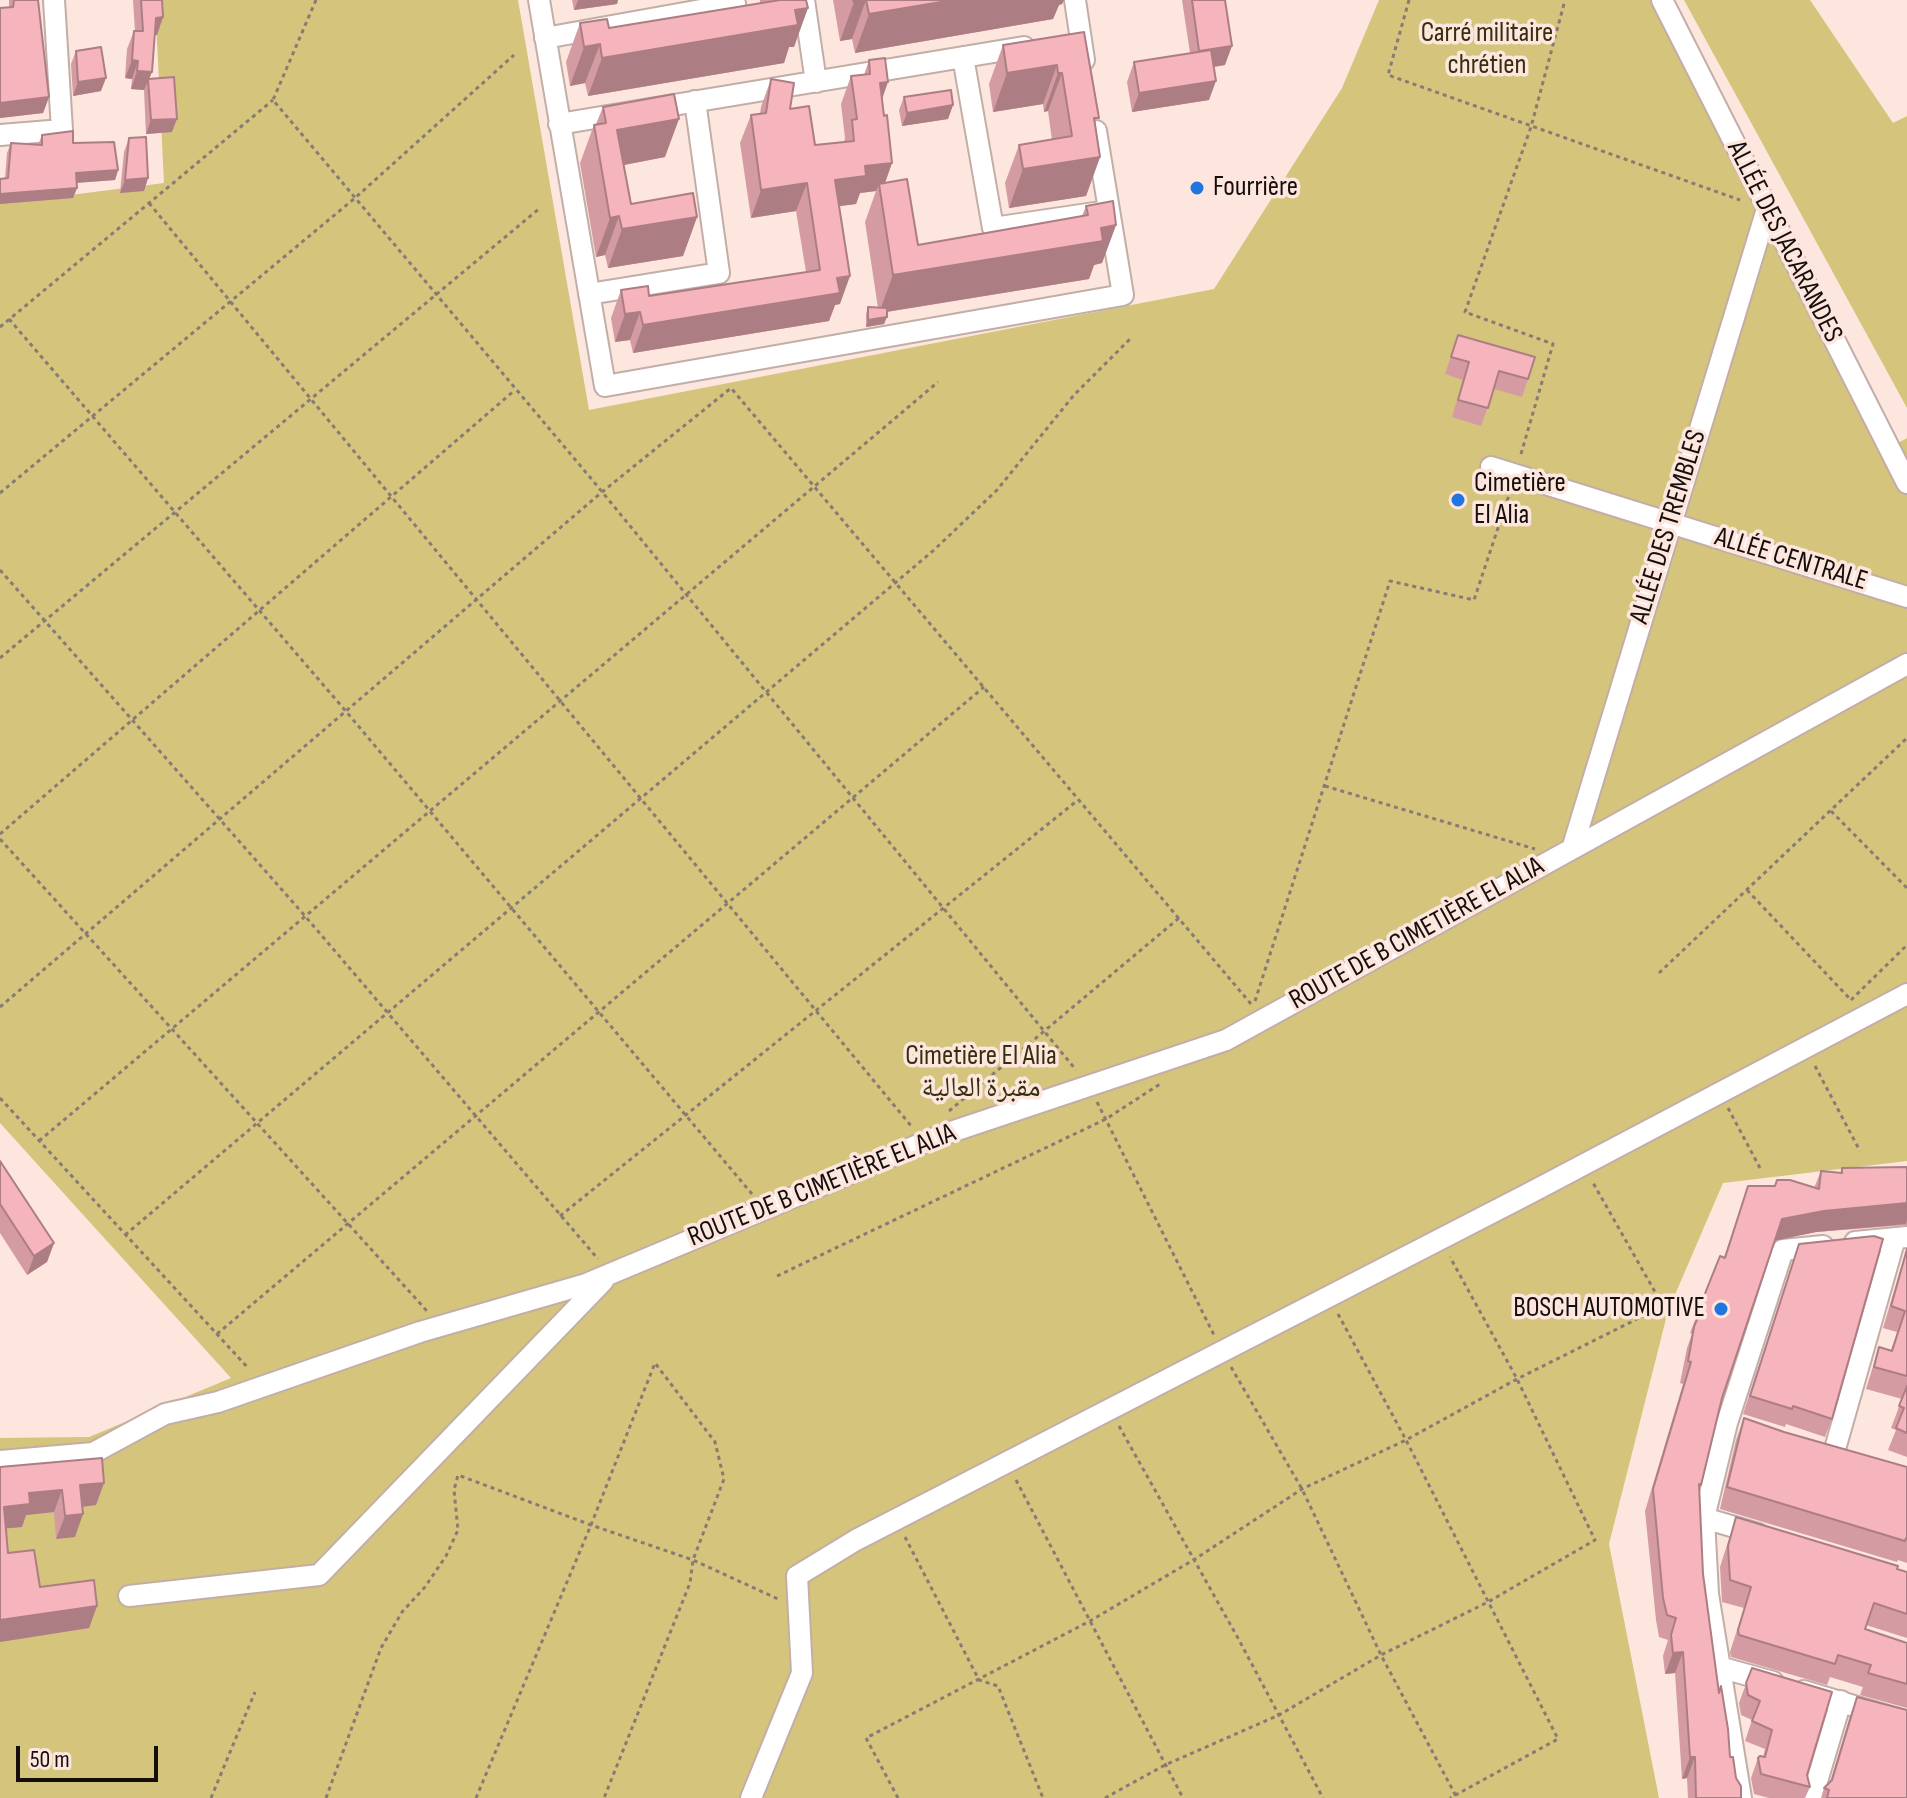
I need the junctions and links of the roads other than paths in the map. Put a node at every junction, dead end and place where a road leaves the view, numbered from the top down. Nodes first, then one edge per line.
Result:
1 (54, 0) edge
2 (539, 0) edge
3 (734, 0) edge
4 (804, 0) edge
5 (1075, 0) edge
6 (1662, 0) edge
7 (545, 38) junction
8 (1037, 45) edge
9 (963, 57) junction
10 (816, 82) junction
11 (1088, 85) edge
12 (695, 101) junction
13 (1093, 117) edge
14 (559, 124) junction
15 (0, 135) edge
16 (1767, 209) junction
17 (1108, 211) junction
18 (589, 294) junction
19 (1491, 467) dead end
20 (1907, 483) edge
21 (1670, 522) junction
22 (1907, 597) edge
23 (1907, 664) edge
24 (1565, 851) junction
25 (1907, 994) edge
26 (1901, 1237) edge
27 (610, 1274) junction
28 (1833, 1456) edge
29 (0, 1461) edge
30 (1704, 1518) junction
31 (1776, 1540) edge
32 (129, 1596) dead end
33 (1719, 1667) junction
34 (1841, 1701) junction
35 (1907, 1722) edge
36 (751, 1798) edge
37 (1741, 1798) edge
38 (1812, 1798) edge

1 - 15 street
2 - 7 street
3 - 7 street
4 - 10 street
5 - 11 street
6 - 16 street, ALLÉE DES JACARANDES
7 - 14 street
8 - 9 street
9 - 10 street
9 - 17 street
10 - 12 street
12 - 14 street
12 - 18 street
13 - 17 street
14 - 18 street
16 - 20 street, ALLÉE DES JACARANDES
16 - 21 street, ALLÉE DES TREMBLES
17 - 18 street
19 - 21 street, ALLÉE CENTRALE
21 - 22 street, ALLÉE CENTRALE
21 - 24 street, ALLÉE DES TREMBLES
23 - 24 street, ROUTE DE B CIMETIÈRE EL ALIA
24 - 27 street, ROUTE DE B CIMETIÈRE EL ALIA
25 - 36 street
26 - 28 street
26 - 30 street
27 - 29 street, ROUTE DE B CIMETIÈRE EL ALIA
27 - 32 street
30 - 31 street
30 - 33 street
33 - 34 street
33 - 37 street
34 - 35 street
34 - 38 street

